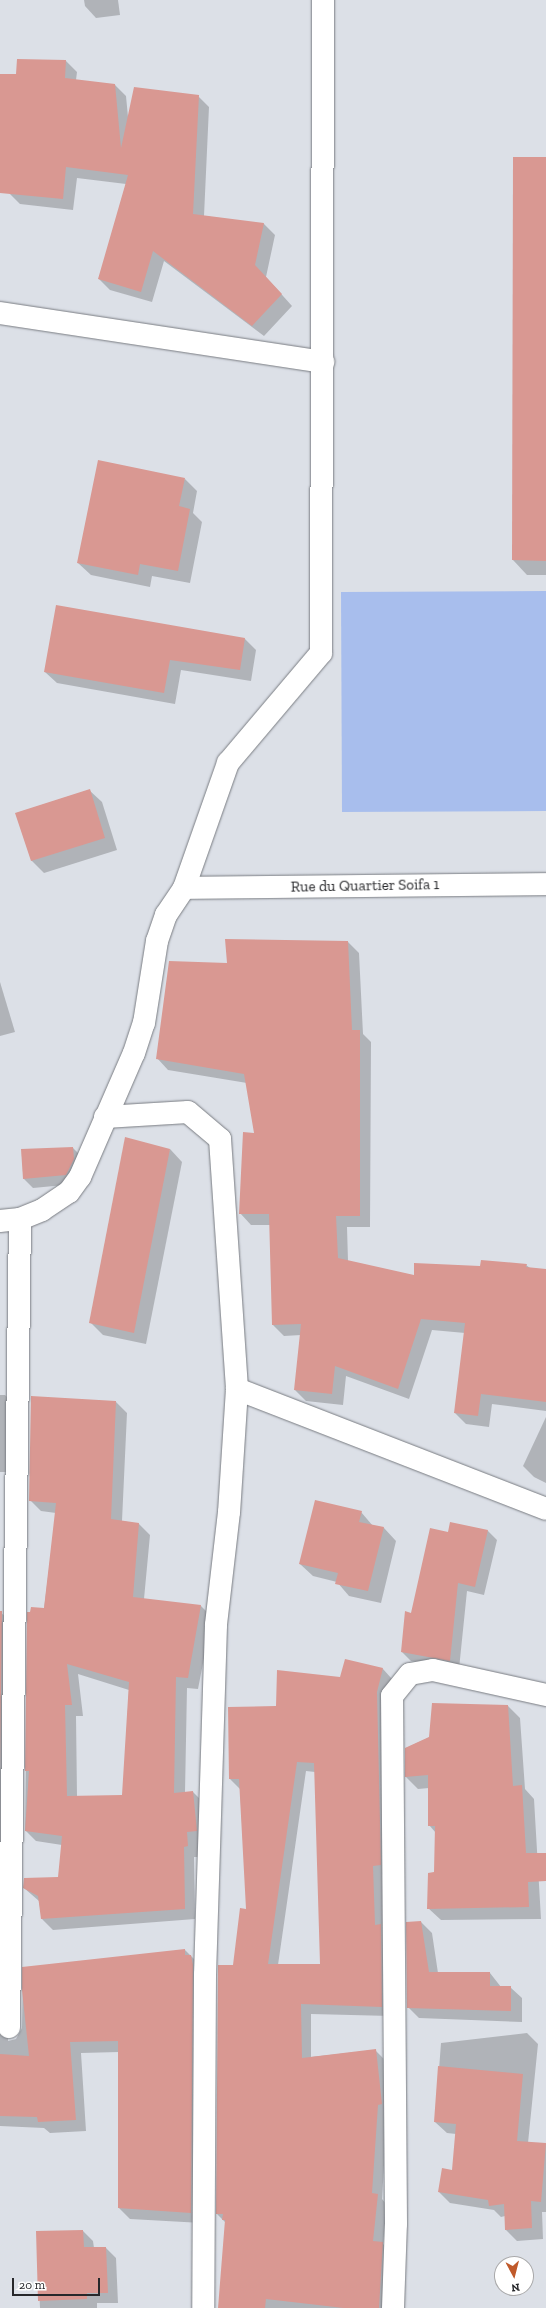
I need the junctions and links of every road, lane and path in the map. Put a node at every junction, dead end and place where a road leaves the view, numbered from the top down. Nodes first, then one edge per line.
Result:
1 (323, 0) edge
2 (0, 313) edge
3 (322, 362) junction
4 (546, 884) edge
5 (184, 888) junction
6 (105, 1117) junction
7 (10, 1220) edge
8 (237, 1389) junction
9 (546, 1509) edge
10 (546, 1695) edge
11 (9, 2027) dead end
12 (204, 2308) edge
13 (393, 2308) edge

1 - 3 street
2 - 3 street
3 - 5 street
4 - 5 street, Rue du Quartier Soifa 1
5 - 6 street
6 - 7 street
6 - 8 street
7 - 11 street
8 - 9 street
8 - 12 street
10 - 13 street

